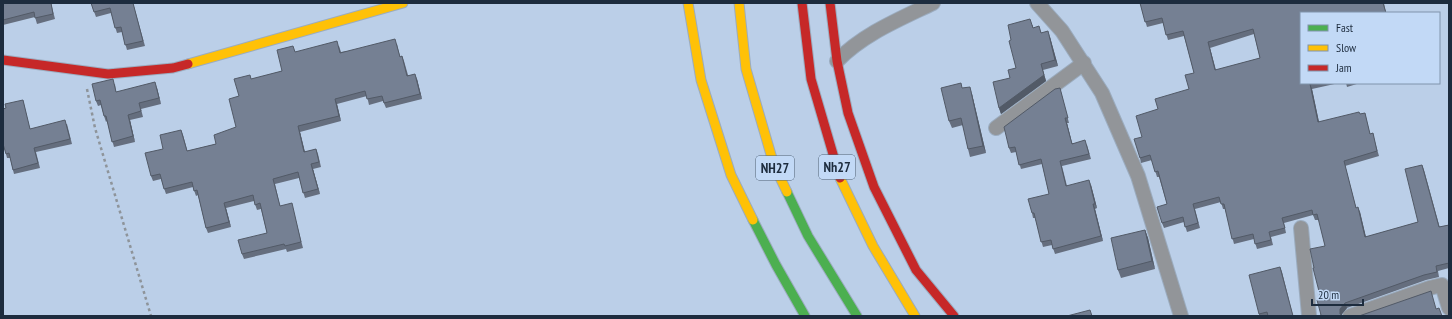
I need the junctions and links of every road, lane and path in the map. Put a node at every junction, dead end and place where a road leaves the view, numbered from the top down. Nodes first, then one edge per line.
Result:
1 (403, 3) edge
2 (688, 3) edge
3 (739, 3) edge
4 (802, 3) edge
5 (830, 3) edge
6 (933, 3) edge
7 (1037, 3) edge
8 (3, 60) edge
9 (837, 61) junction
10 (1084, 62) junction
11 (83, 70) junction
12 (996, 128) dead end
13 (1301, 228) dead end
14 (1445, 285) edge
15 (1449, 308) edge
16 (151, 316) edge
17 (806, 316) edge
18 (857, 316) edge
19 (915, 316) edge
20 (954, 316) edge
21 (1181, 316) edge
22 (1312, 316) edge
23 (1350, 316) edge

1 - 11 main road
2 - 17 main road
3 - 18 main road, NH27
4 - 19 main road, Nh27
5 - 9 main road
6 - 9 street
7 - 10 street
8 - 11 main road
9 - 20 main road
10 - 12 street
10 - 21 street
11 - 16 path
13 - 22 street
14 - 15 street
14 - 23 street

